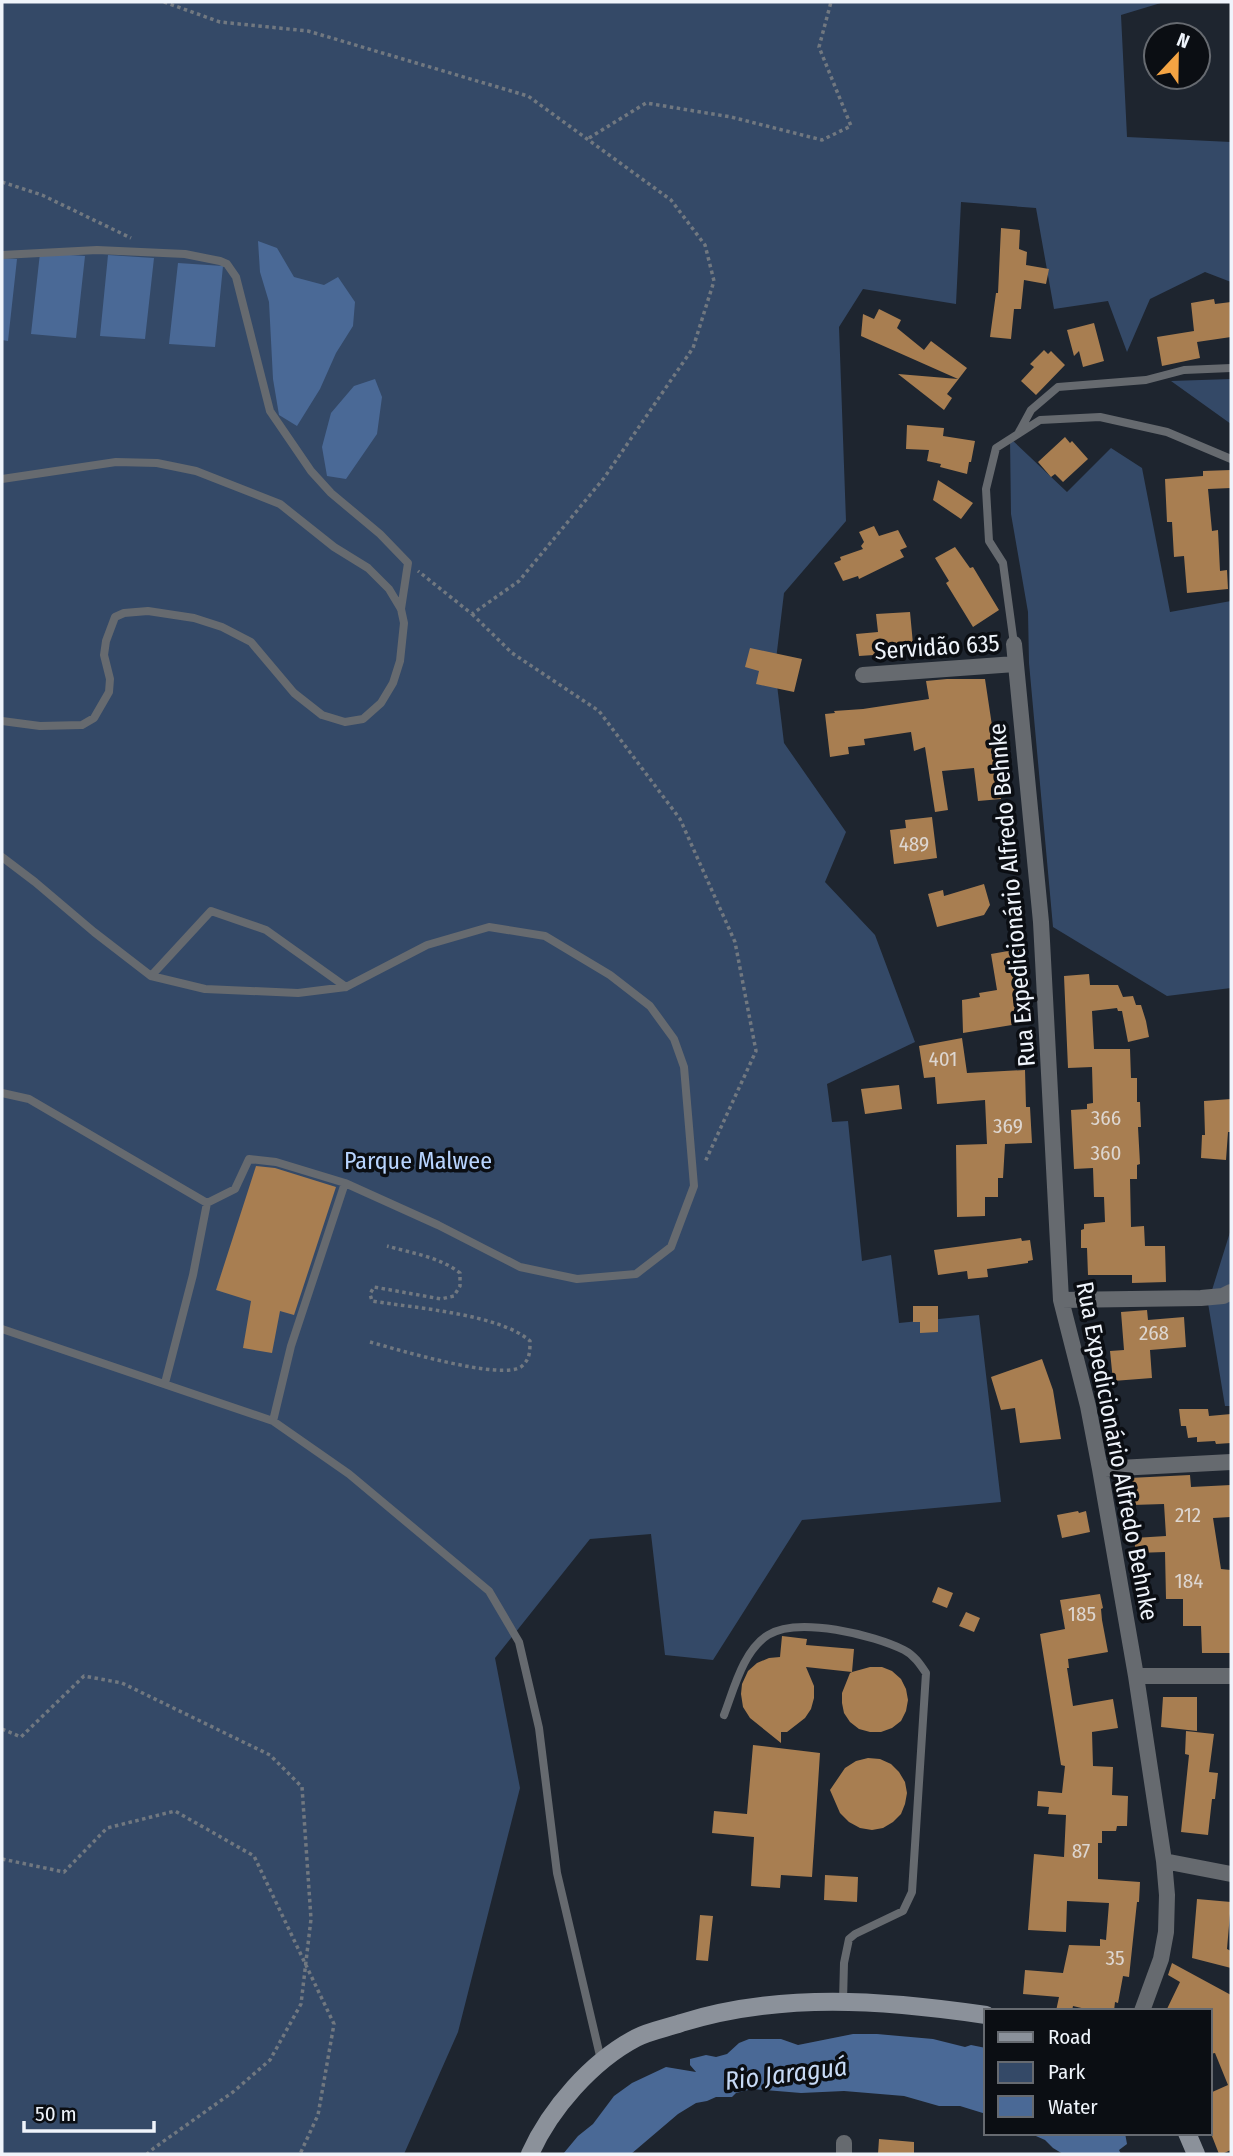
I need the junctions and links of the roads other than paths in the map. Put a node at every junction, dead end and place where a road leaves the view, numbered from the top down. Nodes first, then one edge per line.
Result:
1 (2, 255) edge
2 (1231, 368) edge
3 (1018, 434) junction
4 (1231, 459) edge
5 (2, 479) edge
6 (401, 609) junction
7 (1014, 644) joint
8 (1015, 664) junction
9 (863, 675) dead end
10 (2, 721) edge
11 (2, 857) edge
12 (151, 976) junction
13 (346, 987) junction
14 (2, 1093) edge
15 (345, 1183) junction
16 (207, 1203) junction
17 (1231, 1292) edge
18 (1061, 1300) junction
19 (2, 1329) edge
20 (165, 1383) junction
21 (274, 1421) junction
22 (1231, 1462) edge
23 (1100, 1469) junction
24 (1136, 1676) junction
25 (1231, 1676) edge
26 (724, 1715) dead end
27 (1164, 1861) junction
28 (1231, 1874) edge
29 (843, 2001) junction
30 (1143, 2009) edge
31 (984, 2015) edge
32 (601, 2061) junction
33 (1188, 2135) edge
34 (530, 2154) edge
35 (1196, 2154) edge

1 - 6 lane
2 - 3 lane
3 - 4 lane
3 - 7 lane
5 - 6 lane
6 - 10 lane
7 - 8 street, Rua Expedicionário Alfredo Behnke
8 - 9 street, Servidão 635
8 - 18 street, Rua Expedicionário Alfredo Behnke
11 - 12 lane
12 - 13 lane
12 - 13 lane
13 - 15 lane
14 - 16 lane
15 - 16 lane
15 - 21 lane
16 - 20 lane
17 - 18 street
18 - 23 street, Rua Expedicionário Alfredo Behnke
19 - 20 lane
20 - 21 lane
21 - 32 lane
22 - 23 street
23 - 24 street, Rua Expedicionário Alfredo Behnke
24 - 25 street
24 - 27 street, Rua Expedicionário Alfredo Behnke
26 - 29 lane
27 - 28 street
27 - 30 street, Rua Expedicionário Alfredo Behnke
29 - 31 main road
29 - 32 main road
32 - 34 main road
33 - 35 main road

